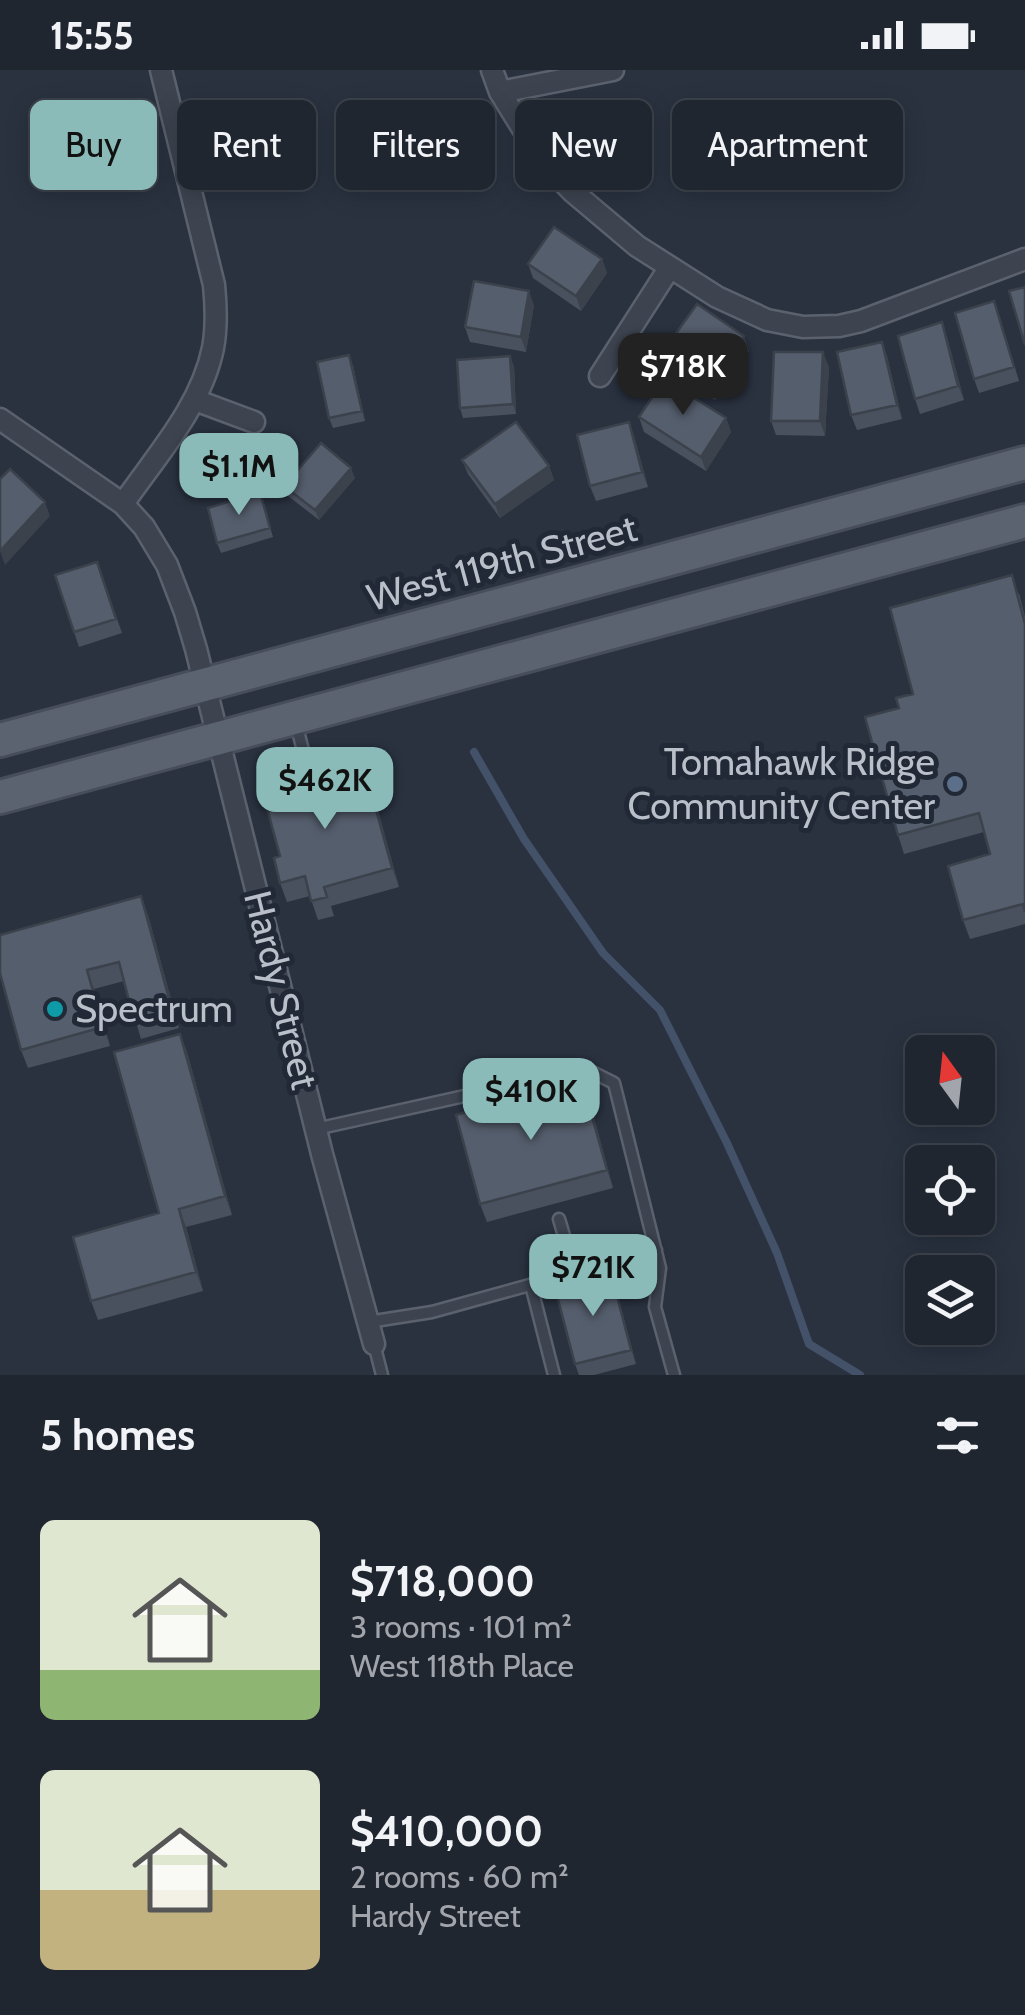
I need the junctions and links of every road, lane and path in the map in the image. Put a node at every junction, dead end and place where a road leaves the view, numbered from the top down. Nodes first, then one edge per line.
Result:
1 (160, 70) edge
2 (492, 70) edge
3 (613, 70) edge
4 (500, 92) junction
5 (1025, 259) edge
6 (670, 267) junction
7 (600, 376) dead end
8 (195, 400) junction
9 (0, 419) edge
10 (254, 422) dead end
11 (1025, 463) edge
12 (123, 504) junction
13 (1025, 521) edge
14 (206, 684) junction
15 (294, 718) junction
16 (219, 738) junction
17 (0, 740) edge
18 (310, 777) edge
19 (0, 797) edge
20 (316, 1130) junction
21 (559, 1220) dead end
22 (656, 1250) junction
23 (575, 1273) junction
24 (530, 1285) junction
25 (368, 1322) junction
26 (374, 1344) joint
27 (382, 1375) edge
28 (554, 1375) edge
29 (674, 1375) edge

1 - 8 street
2 - 4 street
3 - 4 street
4 - 6 street
5 - 6 street
6 - 7 street
8 - 10 street
8 - 12 street
9 - 12 street, Hardy Street
11 - 14 main road, West 119th Street
12 - 14 street, Hardy Street
13 - 15 main road
14 - 16 street, Hardy Street
14 - 17 main road, West 119th Street
15 - 16 main road
15 - 18 lane
16 - 19 main road
16 - 20 street, Hardy Street
20 - 22 lane
20 - 25 street, Hardy Street
21 - 23 lane
22 - 23 lane
22 - 29 lane
23 - 24 lane
24 - 25 lane
24 - 28 lane
25 - 26 street, Hardy Street
26 - 27 lane

